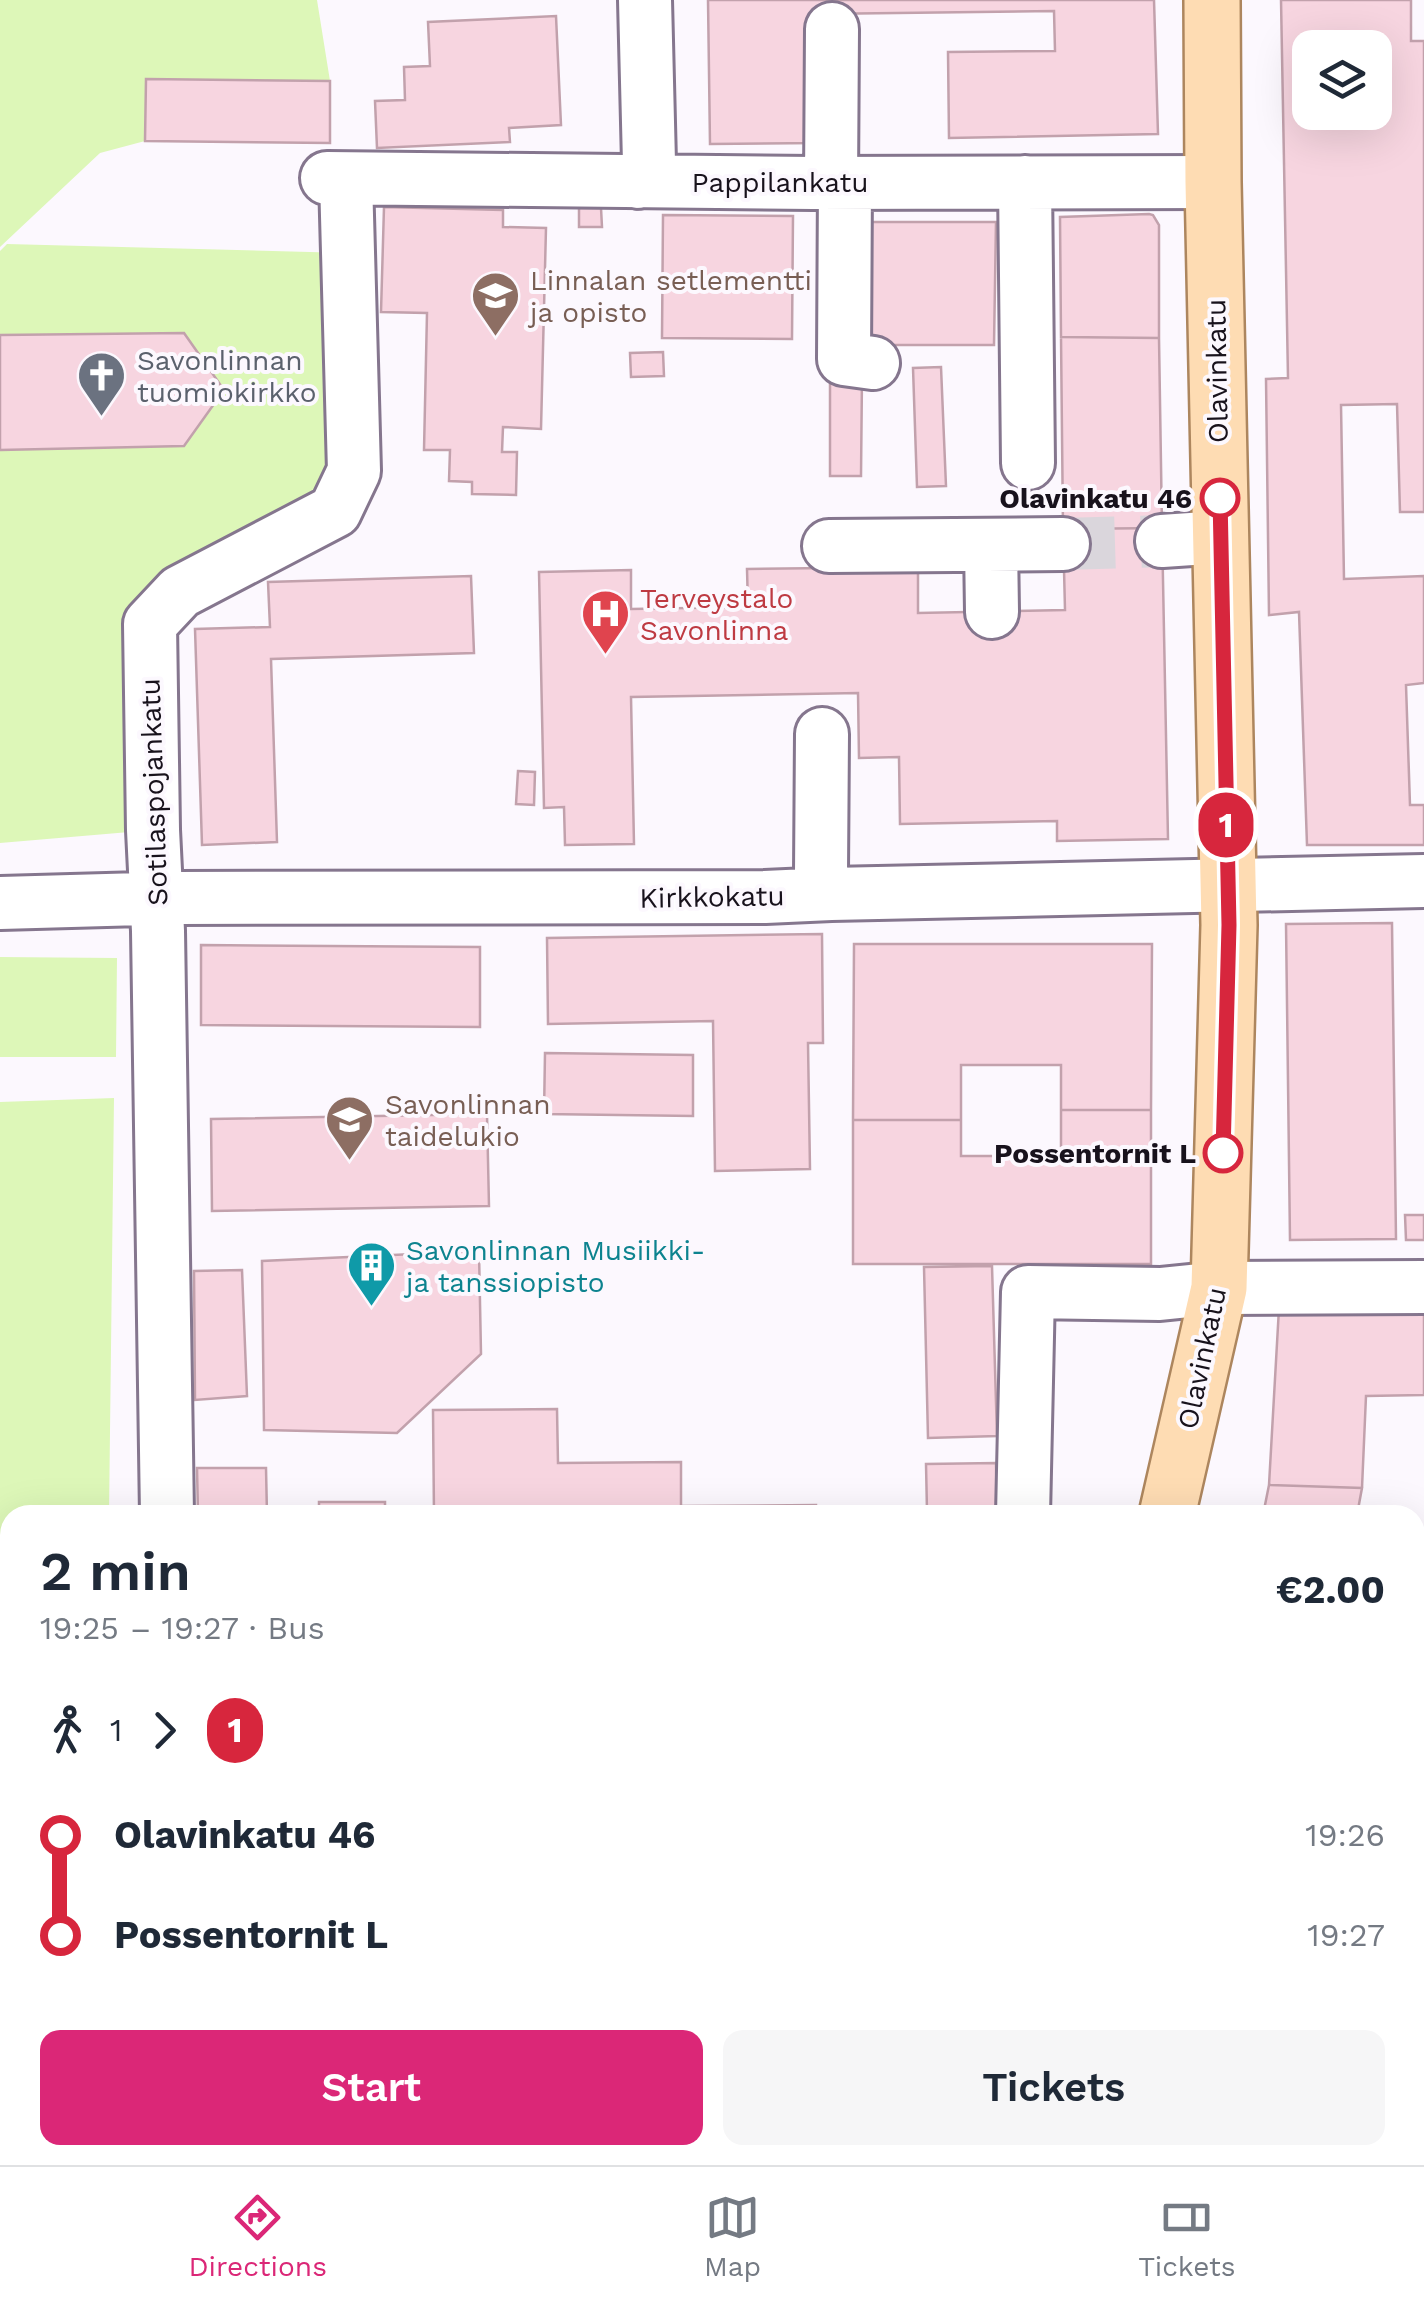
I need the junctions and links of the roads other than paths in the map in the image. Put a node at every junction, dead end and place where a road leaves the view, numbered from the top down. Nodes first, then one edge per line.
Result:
1 (645, 0) edge
2 (1212, 0) edge
3 (832, 29) dead end
4 (337, 178) joint
5 (638, 182) junction
6 (838, 182) junction
7 (1025, 182) junction
8 (1213, 182) junction
9 (873, 363) dead end
10 (1028, 462) dead end
11 (1221, 538) junction
12 (1162, 541) tunnel mouth
13 (990, 544) junction
14 (1063, 544) tunnel mouth
15 (830, 546) dead end
16 (992, 612) dead end
17 (822, 734) dead end
18 (1424, 881) edge
19 (1228, 885) junction
20 (831, 894) junction
21 (157, 899) junction
22 (0, 903) edge
23 (1424, 1287) edge
24 (1219, 1288) junction
25 (167, 1505) edge
26 (1022, 1505) edge
27 (1170, 1505) edge

1 - 5 street
2 - 8 main road, Olavinkatu
3 - 6 street
4 - 5 street, Pappilankatu
4 - 21 street, Sotilaspojankatu
5 - 6 street, Pappilankatu
6 - 7 street, Pappilankatu
6 - 9 street
7 - 8 street, Pappilankatu
7 - 10 street
8 - 11 main road, Olavinkatu
11 - 12 street
11 - 19 main road, Olavinkatu
13 - 14 street
13 - 15 street
13 - 16 street
17 - 20 street
18 - 19 street, Kirkkokatu
19 - 20 street, Kirkkokatu
19 - 24 main road, Olavinkatu
20 - 21 street, Kirkkokatu
21 - 22 street, Kirkkokatu
21 - 25 street, Sotilaspojankatu
23 - 24 street
24 - 26 street
24 - 27 main road, Olavinkatu

